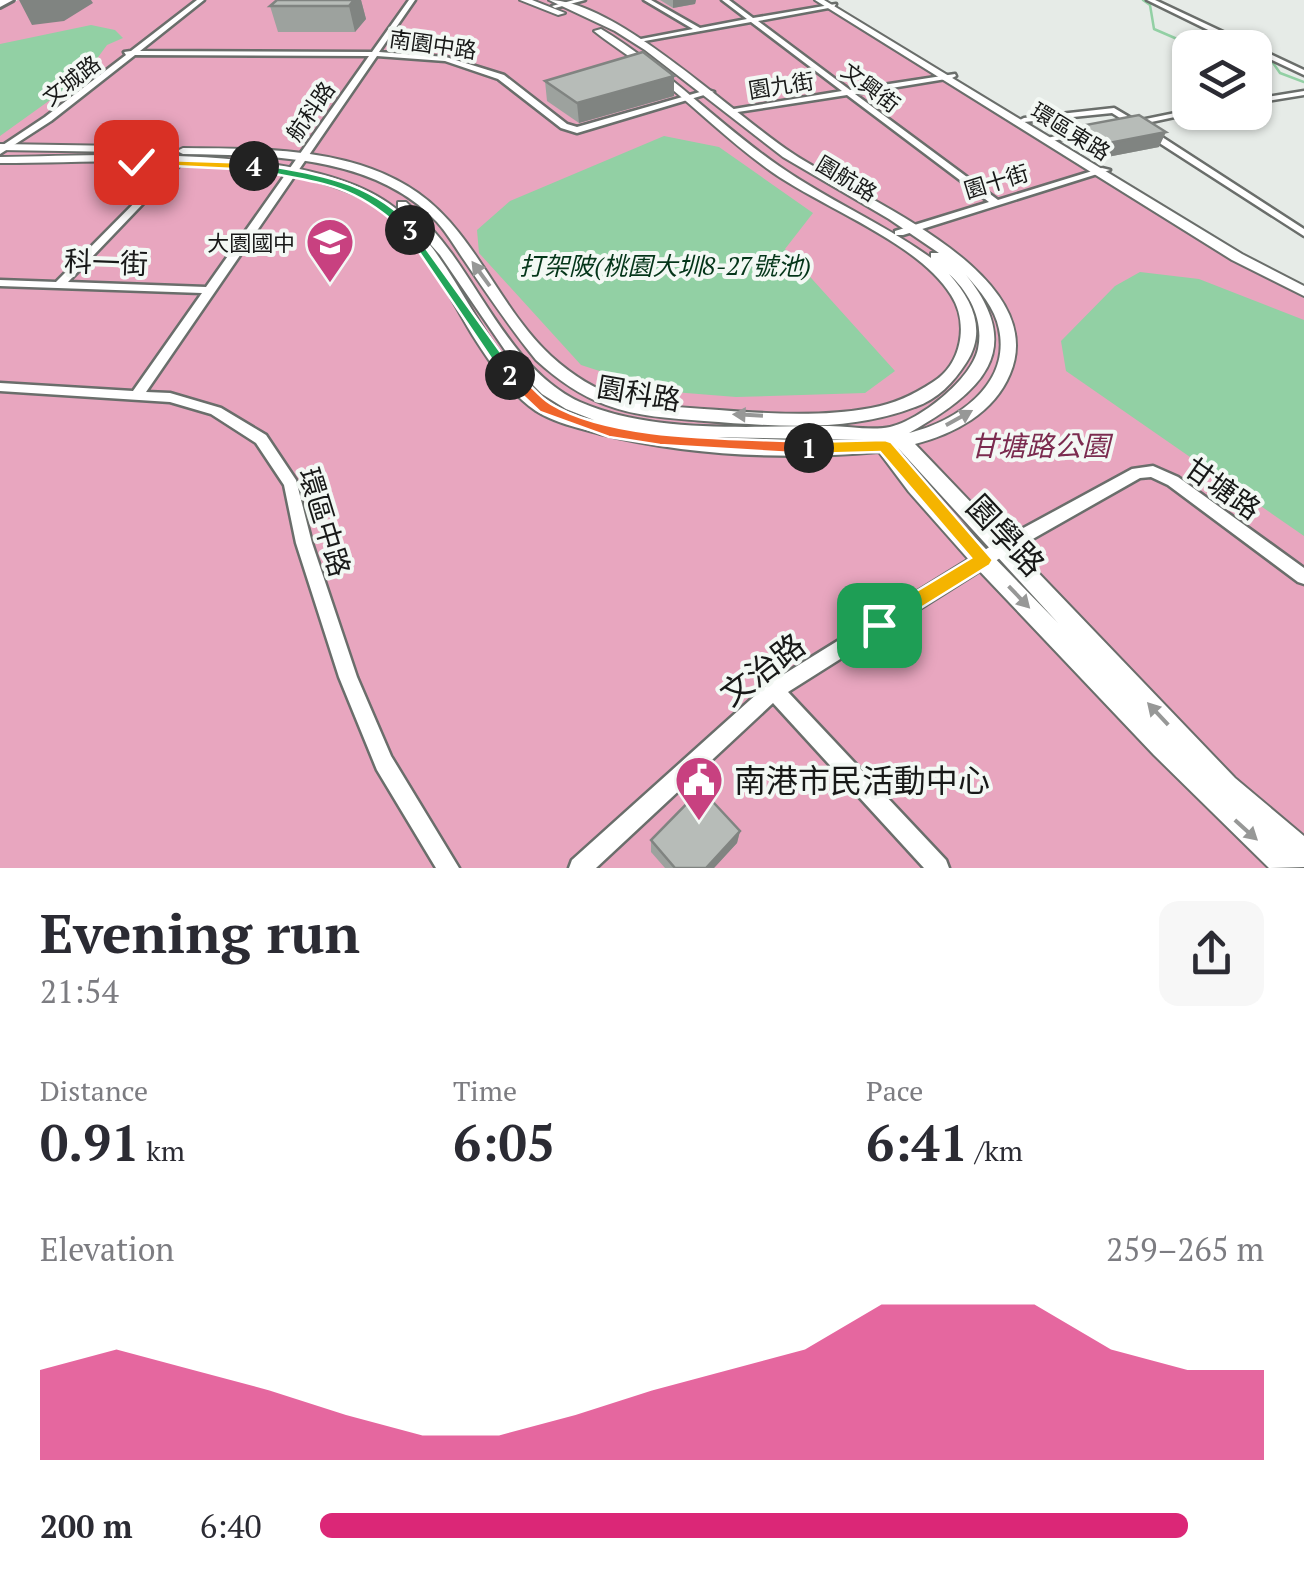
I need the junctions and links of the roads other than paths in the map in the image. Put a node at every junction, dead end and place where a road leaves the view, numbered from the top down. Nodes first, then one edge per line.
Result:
1 (8, 0) edge
2 (198, 0) edge
3 (412, 0) edge
4 (524, 0) edge
5 (536, 0) edge
6 (582, 0) edge
7 (648, 0) edge
8 (725, 0) edge
9 (1156, 1) edge
10 (557, 3) edge
11 (827, 3) edge
12 (0, 4) edge
13 (750, 19) junction
14 (697, 30) junction
15 (1216, 30) edge
16 (641, 41) junction
17 (132, 51) junction
18 (376, 52) junction
19 (1272, 57) edge
20 (1304, 74) edge
21 (948, 76) junction
22 (848, 92) junction
23 (697, 93) junction
24 (1304, 93) edge
25 (1272, 99) edge
26 (734, 111) junction
27 (1172, 116) edge
28 (1024, 120) junction
29 (1134, 123) junction
30 (1118, 126) edge
31 (1102, 129) edge
32 (1050, 138) junction
33 (1, 151) edge
34 (176, 163) junction
35 (298, 164) junction
36 (1102, 171) junction
37 (995, 202) junction
38 (903, 230) junction
39 (1304, 232) edge
40 (0, 283) edge
41 (59, 285) junction
42 (1304, 289) edge
43 (210, 290) junction
44 (0, 388) edge
45 (138, 393) junction
46 (887, 433) junction
47 (993, 554) junction
48 (1304, 577) edge
49 (774, 690) junction
50 (1304, 854) edge
51 (448, 868) edge
52 (580, 868) edge
53 (938, 868) edge
54 (1288, 868) edge

1 - 12 main road
2 - 17 street, 文城路
3 - 18 street, 航科路
4 - 23 street
5 - 10 street, 園航路
6 - 10 street
7 - 14 street
8 - 13 street, 文興街
9 - 15 street
10 - 16 street
10 - 23 street, 園航路
11 - 13 street
11 - 21 street, 環區東路
13 - 14 street
13 - 22 street, 文興街
14 - 16 street
16 - 23 street
17 - 18 street, 南園中路
17 - 33 street, 文城路
18 - 23 street, 南園中路
18 - 35 street, 航科路
19 - 20 street
21 - 22 street, 園九街
21 - 28 street, 環區東路
21 - 32 street, 環區東路
22 - 26 street, 園九街
22 - 37 street, 文興街
23 - 26 street
23 - 38 street, 園航路
23 - 46 street
24 - 25 street
26 - 38 street
27 - 29 street
28 - 29 street
28 - 32 street, 環區東路
29 - 30 street
29 - 39 street
31 - 32 street
32 - 36 street, 環區東路
33 - 34 street
33 - 35 street, 園科路
34 - 35 street
34 - 41 street
35 - 43 street, 航科路
35 - 46 street, 園科路
36 - 37 street, 園十街
36 - 42 street, 環區東路
37 - 38 street, 園十街
38 - 46 street, 園航路
46 -> 38 street
40 - 41 street, 科一街
41 - 43 street, 科一街
43 - 45 street, 航科路
44 - 45 street, 環區中路
45 - 51 street, 環區中路
46 - 47 street, 園學路
47 - 48 street, 甘塘路
47 - 49 street, 文治路
50 -> 47 street, 園學路
47 -> 54 street, 園學路
49 - 52 street, 文治路
49 - 53 street

